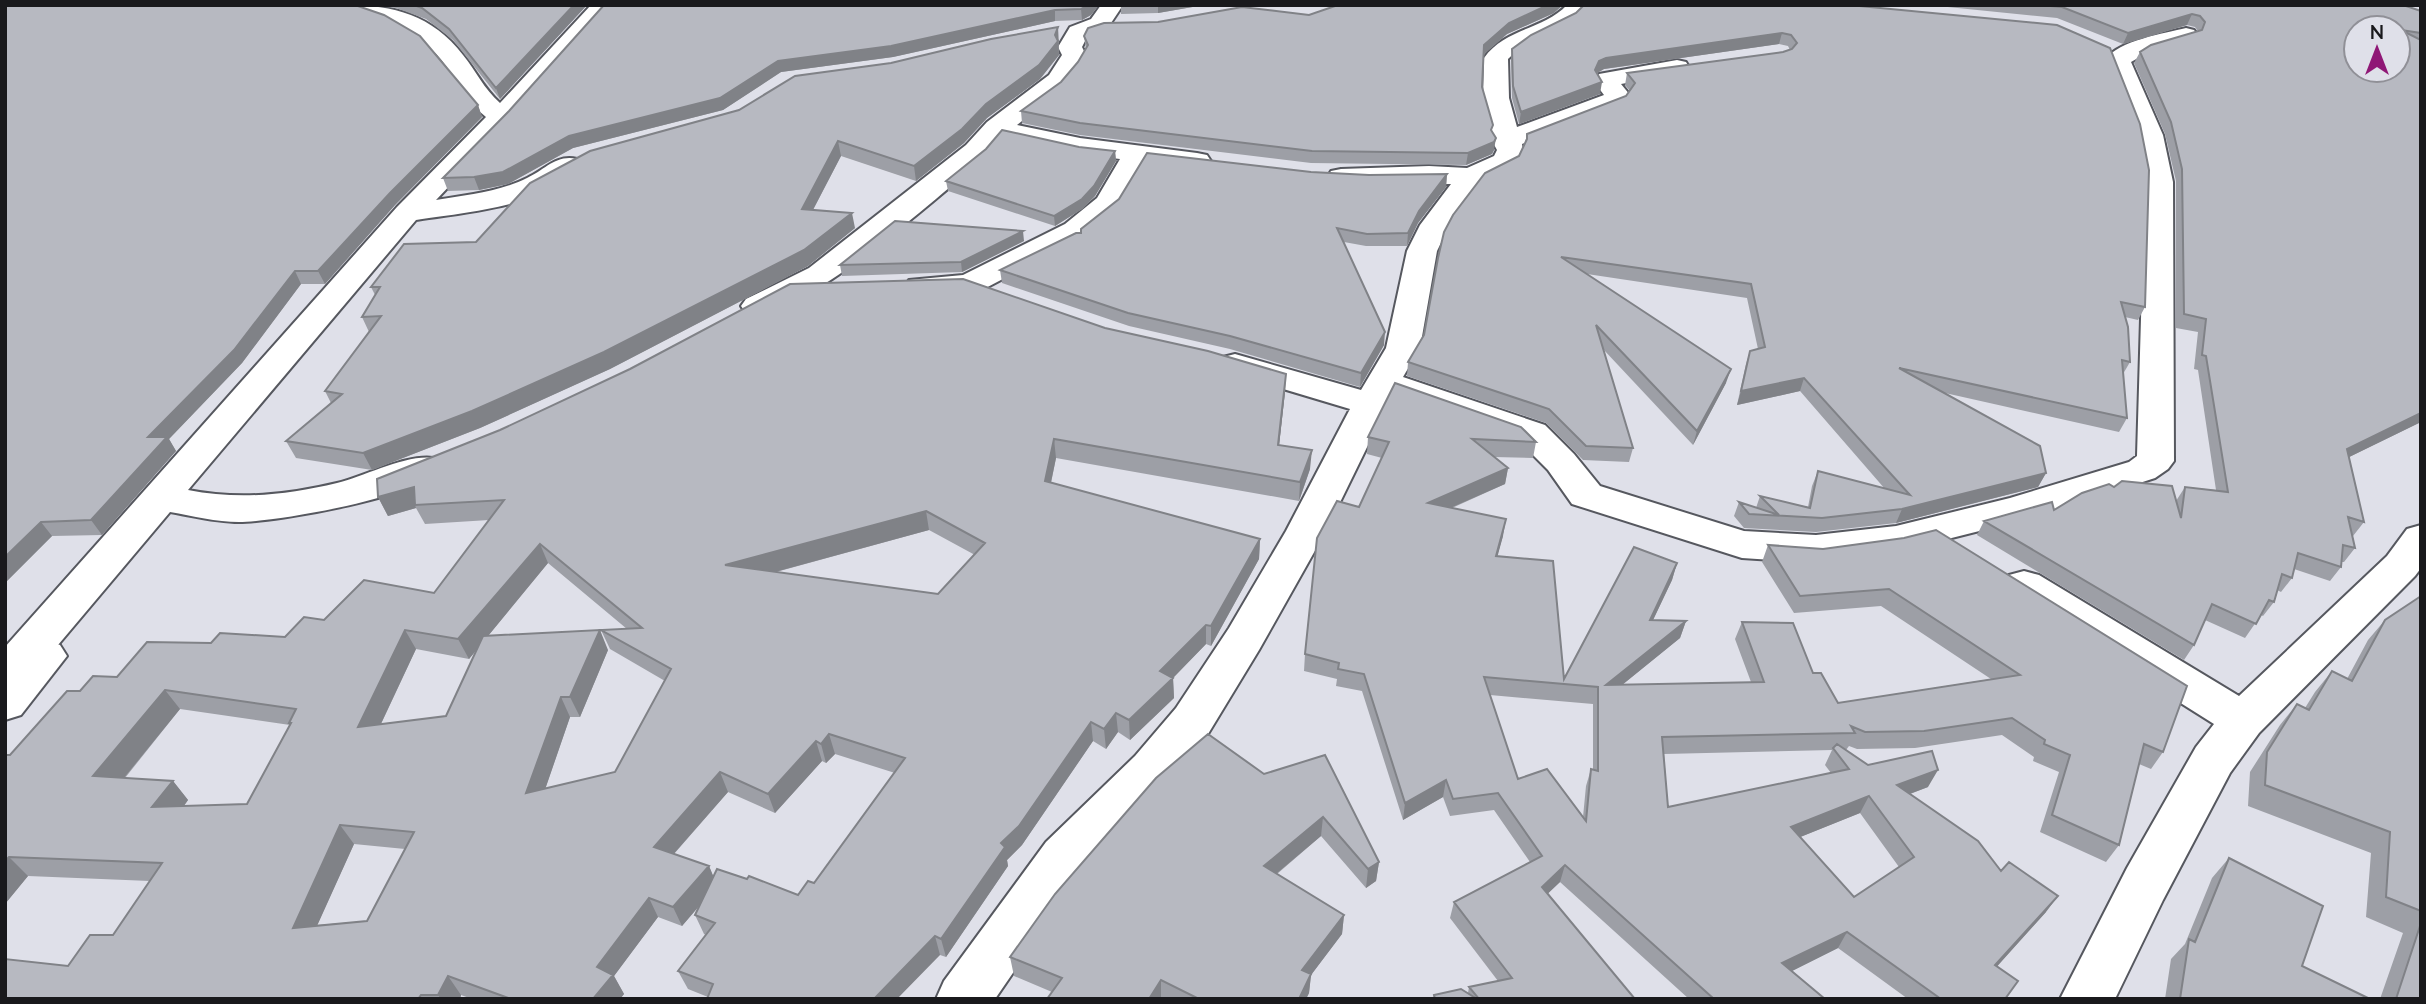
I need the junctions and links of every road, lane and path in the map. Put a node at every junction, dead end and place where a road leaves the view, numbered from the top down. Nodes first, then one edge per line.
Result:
1 (357, 5) edge
2 (603, 5) edge
3 (1579, 5) edge
4 (1093, 23) edge
5 (2186, 35) edge
6 (1694, 65) edge
7 (502, 116) junction
8 (996, 128) junction
9 (1505, 141) junction
10 (1137, 154) junction
11 (591, 155) edge
12 (1220, 163) edge
13 (1311, 174) edge
14 (1471, 177) junction
15 (407, 213) junction
16 (969, 284) junction
17 (853, 288) edge
18 (892, 288) edge
19 (788, 290) junction
20 (1007, 298) edge
21 (729, 321) edge
22 (1205, 356) edge
23 (1377, 393) junction
24 (450, 456) edge
25 (161, 498) junction
26 (1933, 529) junction
27 (2421, 538) edge
28 (7, 674) edge
29 (2244, 720) junction
30 (963, 999) edge
31 (2087, 999) edge

1 - 7 street
2 - 7 street
3 - 9 street
4 - 8 street
5 - 26 street
6 - 9 street
7 - 15 street
8 - 10 street
8 - 19 street
9 - 14 street
10 - 12 street
10 - 16 street
11 - 15 street
13 - 14 street
14 - 23 street
15 - 25 street
16 - 18 street
16 - 20 street
17 - 19 street
19 - 21 street
22 - 23 street
23 - 26 street
23 - 30 street
24 - 25 street
25 - 28 street
26 - 29 street
27 - 29 street
29 - 31 street

